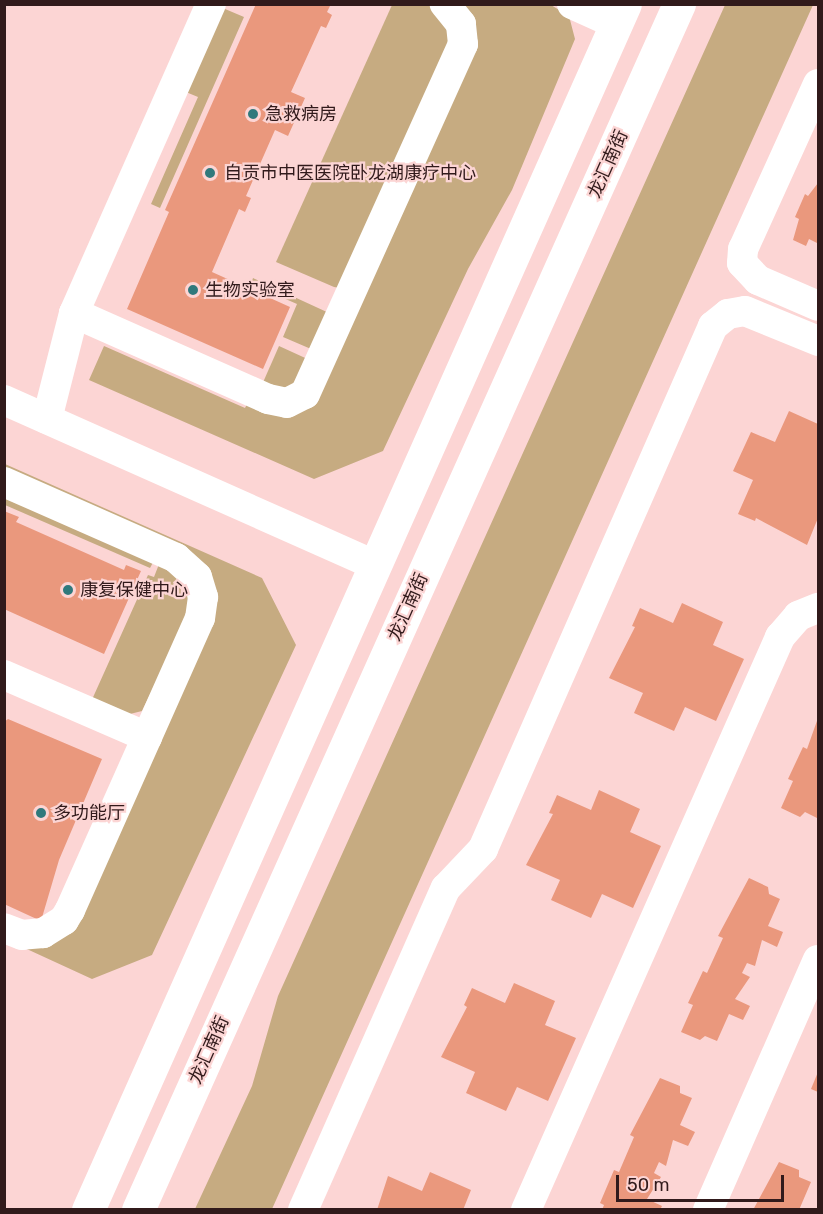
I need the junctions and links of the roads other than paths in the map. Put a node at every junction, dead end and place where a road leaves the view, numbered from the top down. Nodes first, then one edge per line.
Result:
1 (211, 4) edge
2 (445, 4) edge
3 (572, 4) edge
4 (679, 4) edge
5 (617, 11) edge
6 (819, 84) edge
7 (819, 306) edge
8 (74, 313) junction
9 (819, 341) edge
10 (4, 400) edge
11 (47, 419) junction
12 (4, 482) edge
13 (375, 565) junction
14 (819, 608) edge
15 (4, 675) edge
16 (147, 737) junction
17 (4, 928) edge
18 (819, 960) edge
19 (88, 1209) edge
20 (138, 1209) edge
21 (303, 1209) edge
22 (526, 1209) edge
23 (708, 1209) edge

1 - 8 street
2 - 8 street
3 - 5 street
4 - 20 main road, 龙汇南街
5 - 13 main road
6 - 7 street
8 - 11 street
9 - 21 street
10 - 11 street
11 - 13 street
12 - 16 street
13 - 19 main road
14 - 22 street
15 - 16 street
16 - 17 street
18 - 23 street

